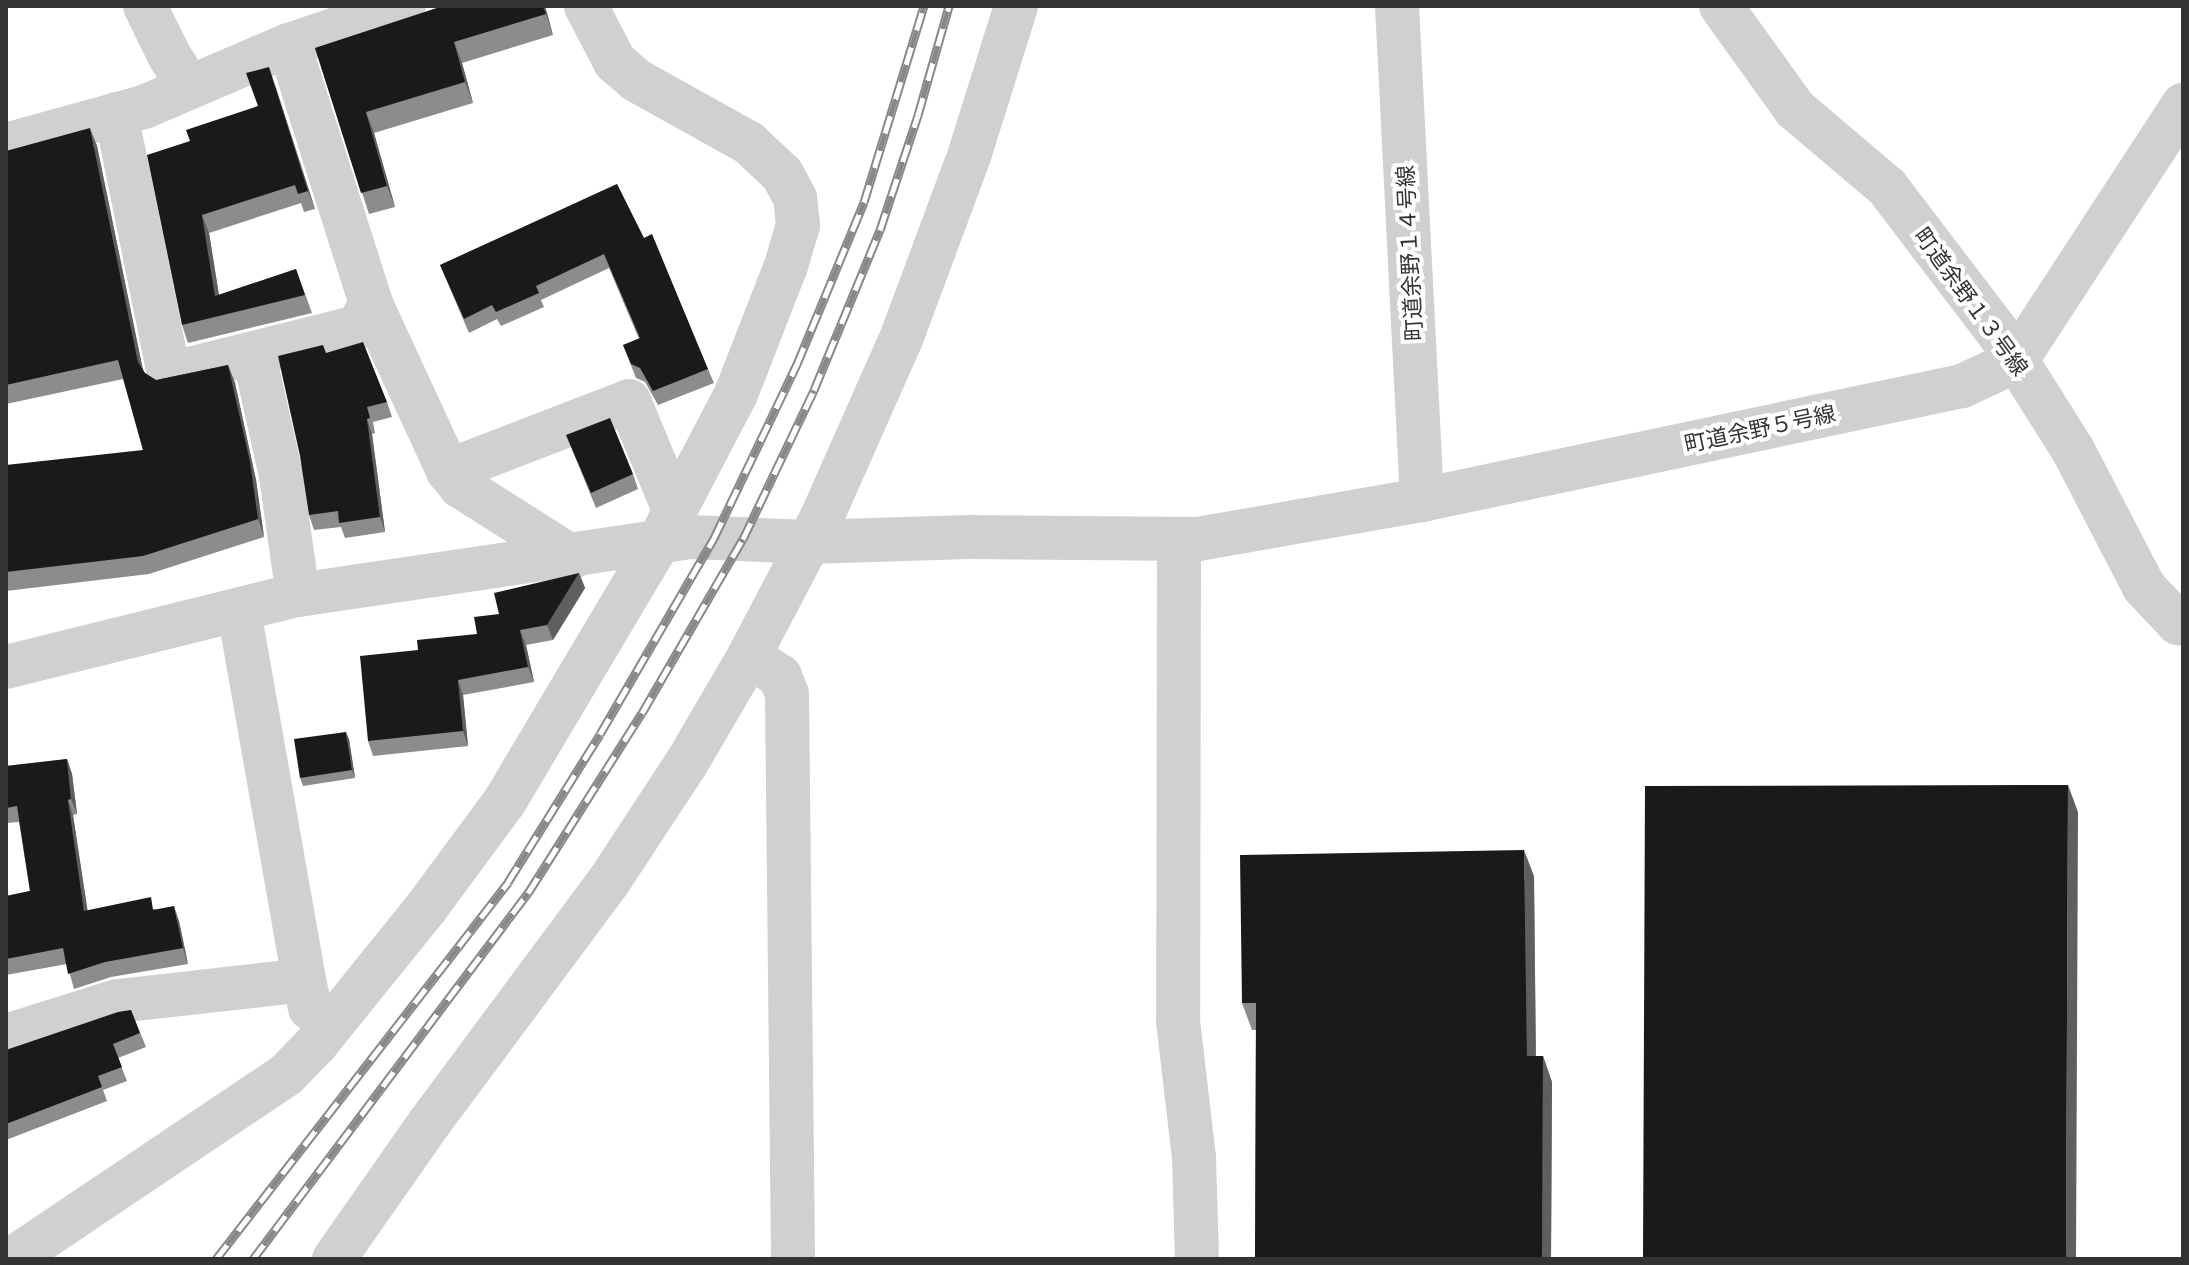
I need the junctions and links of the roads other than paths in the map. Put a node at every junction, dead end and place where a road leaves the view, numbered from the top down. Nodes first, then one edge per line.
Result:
1 (145, 6) edge
2 (404, 6) edge
3 (586, 6) edge
4 (1016, 6) edge
5 (1397, 6) edge
6 (1721, 6) edge
7 (289, 45) junction
8 (189, 87) junction
9 (2183, 105) edge
10 (116, 114) junction
11 (6, 145) edge
12 (371, 304) junction
13 (254, 355) junction
14 (2016, 361) junction
15 (448, 471) junction
16 (1422, 500) junction
17 (666, 528) junction
18 (1189, 539) junction
19 (809, 542) junction
20 (572, 557) junction
21 (298, 595) junction
22 (239, 611) junction
23 (2183, 624) edge
24 (749, 656) junction
25 (6, 667) edge
26 (304, 980) junction
27 (6, 1036) edge
28 (317, 1043) junction
29 (11, 1248) edge
30 (334, 1259) edge
31 (793, 1259) edge
32 (1197, 1259) edge

1 - 8 street
2 - 7 street
3 - 17 street
4 - 19 street
5 - 16 street, 町道余野１４号線
6 - 14 street, 町道余野１３号線
7 - 8 street
7 - 12 street
8 - 10 street
9 - 14 street
10 - 11 street
10 - 13 street
12 - 13 street
12 - 15 street
13 - 21 street
14 - 16 street, 町道余野５号線
14 - 23 street, 町道余野１３号線
15 - 17 street
15 - 20 street
16 - 18 street, 町道余野５号線
17 - 19 street, 町道余野５号線
17 - 20 street, 町道余野５号線
17 - 28 street
18 - 19 street, 町道余野５号線
18 - 32 street
19 - 24 street
20 - 21 street, 町道余野５号線
21 - 22 street, 町道余野５号線
22 - 25 street, 町道余野５号線
22 - 26 street
24 - 30 street
24 - 31 street
26 - 27 street
26 - 28 street
28 - 29 street

